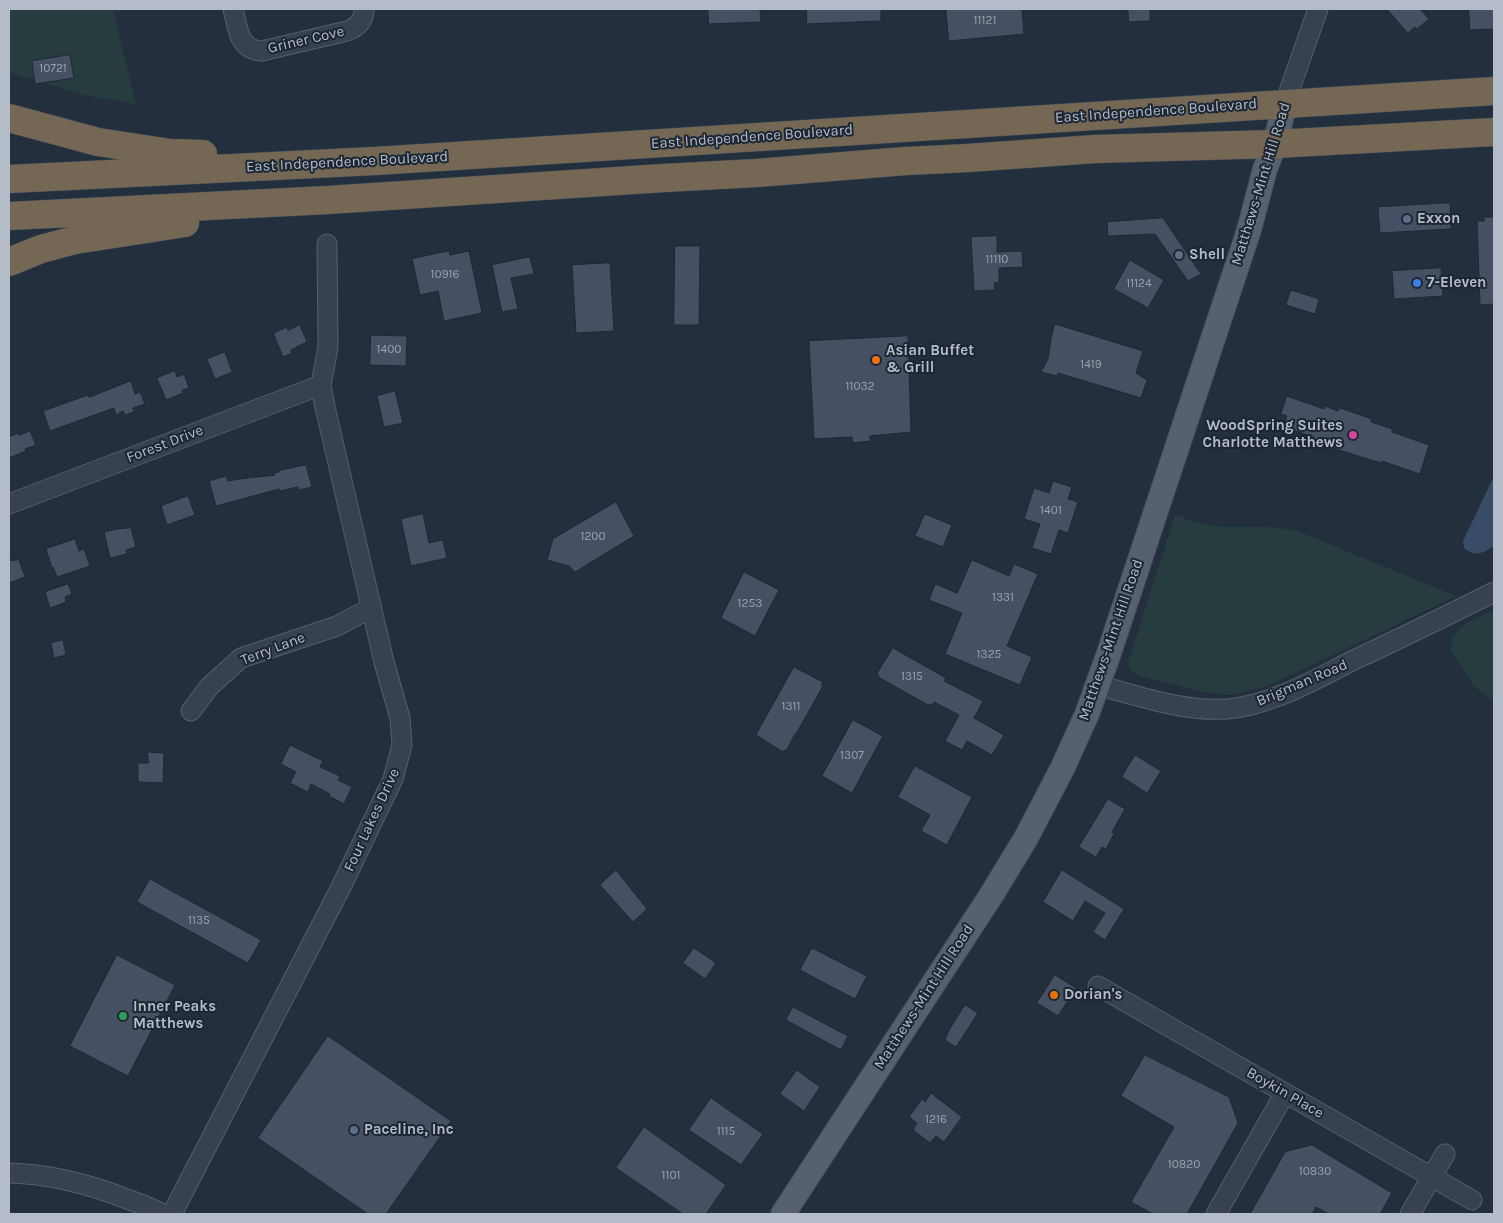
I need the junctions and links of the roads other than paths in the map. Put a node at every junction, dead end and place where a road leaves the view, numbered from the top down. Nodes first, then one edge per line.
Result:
1 (233, 9) edge
2 (364, 9) edge
3 (1318, 9) edge
4 (1494, 90) edge
5 (1285, 103) junction
6 (9, 118) edge
7 (1494, 132) edge
8 (1274, 144) junction
9 (375, 161) junction
10 (9, 180) edge
11 (328, 200) junction
12 (9, 216) edge
13 (327, 244) dead end
14 (9, 262) edge
15 (321, 385) junction
16 (9, 504) edge
17 (1494, 592) edge
18 (371, 608) junction
19 (1097, 685) junction
20 (191, 712) dead end
21 (1098, 986) dead end
22 (1285, 1093) junction
23 (1445, 1154) dead end
24 (9, 1173) edge
25 (1432, 1177) junction
26 (1472, 1200) dead end
27 (786, 1213) edge
28 (162, 1214) edge
29 (172, 1214) edge
30 (1216, 1214) edge
31 (1410, 1214) edge

1 - 2 street, Griner Cove
3 - 5 street, Matthews-Mint Hill Road
4 - 5 highway, East Independence Boulevard
5 - 8 main road, Matthews-Mint Hill Road
5 - 9 highway, East Independence Boulevard
6 - 9 highway
7 - 8 highway
8 - 11 highway
8 - 19 main road, Matthews-Mint Hill Road
9 - 10 highway, East Independence Boulevard
11 - 12 highway
11 - 14 highway
13 - 15 street, Four Lakes Drive
15 - 16 street, Forest Drive
15 - 18 street, Four Lakes Drive
17 - 19 street, Brigman Road
18 - 20 street, Terry Lane
18 - 29 street, Four Lakes Drive
19 - 27 main road, Matthews-Mint Hill Road
21 - 22 street, Boykin Place
22 - 25 street, Boykin Place
22 - 30 street
23 - 25 street
24 - 28 street
25 - 26 street, Boykin Place
25 - 31 street

